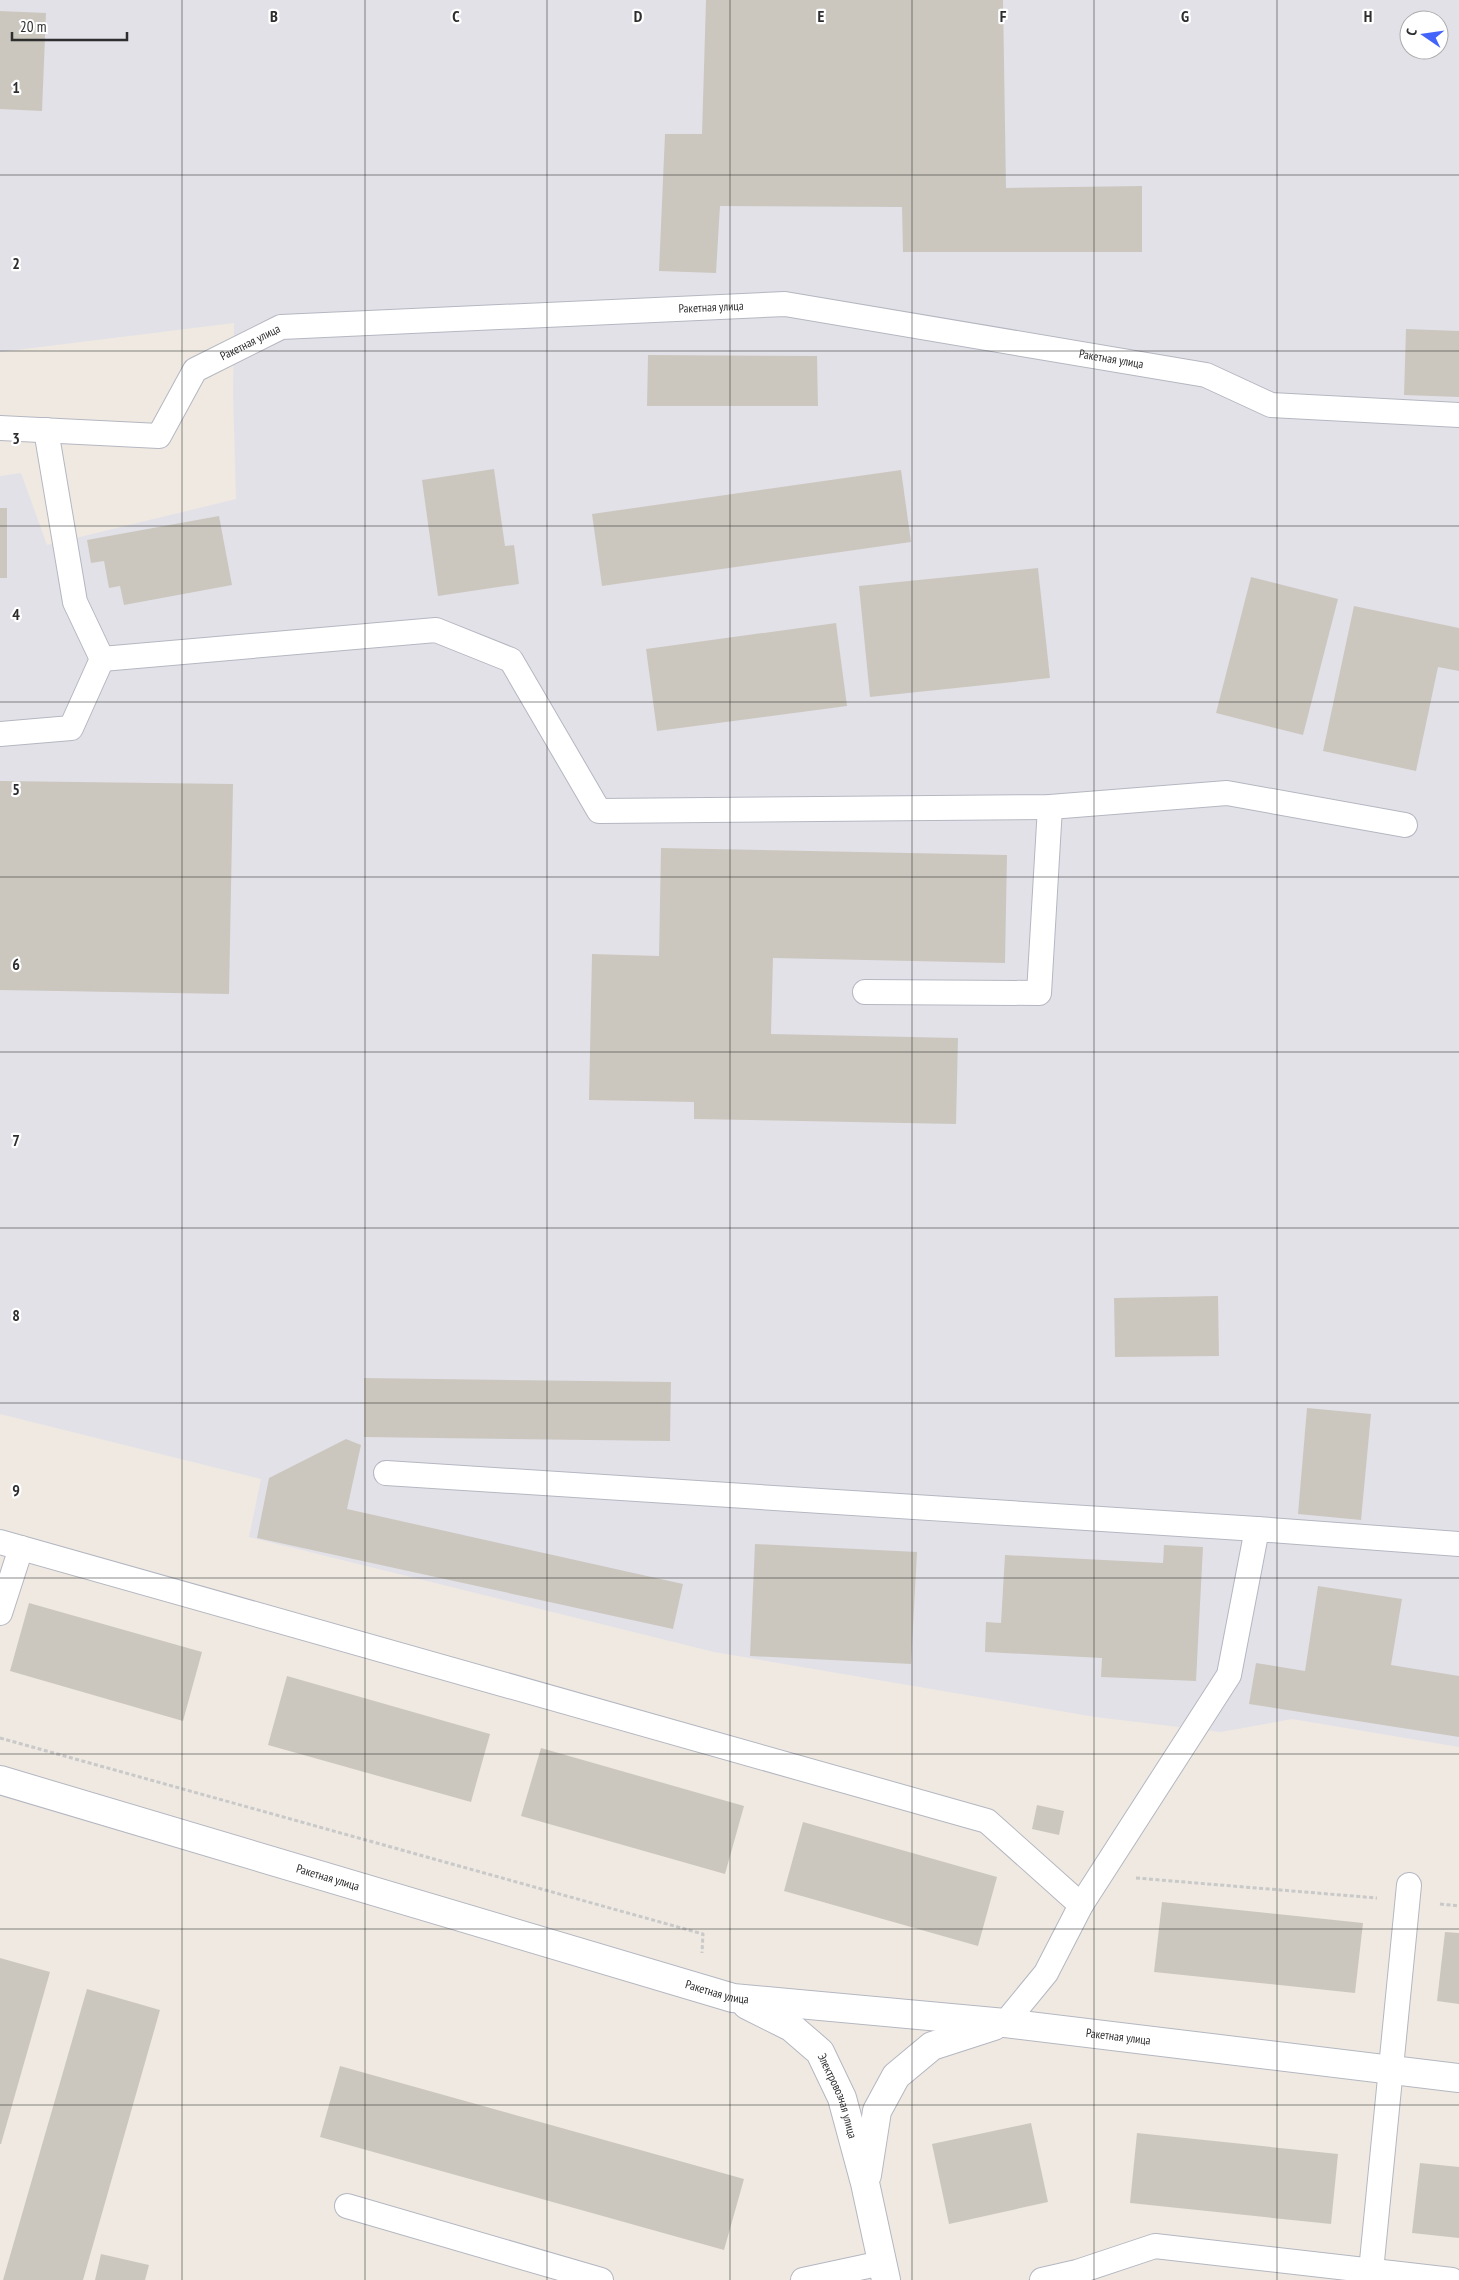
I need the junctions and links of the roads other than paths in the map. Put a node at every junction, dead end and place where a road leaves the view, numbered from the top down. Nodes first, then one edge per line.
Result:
1 (1459, 415) edge
2 (0, 428) edge
3 (46, 430) junction
4 (102, 659) junction
5 (0, 734) edge
6 (1050, 806) junction
7 (1405, 825) dead end
8 (865, 992) dead end
9 (386, 1473) dead end
10 (1257, 1529) junction
11 (1459, 1544) edge
12 (10, 1545) edge
13 (0, 1613) edge
14 (0, 1780) edge
15 (1408, 1893) road end
16 (1081, 1905) junction
17 (733, 1998) junction
18 (1005, 2023) junction
19 (1392, 2069) junction
20 (1459, 2078) edge
21 (865, 2184) junction
22 (347, 2206) dead end
23 (1372, 2271) junction
24 (884, 2272) edge
25 (1078, 2276) edge
26 (601, 2280) edge
27 (803, 2280) edge
28 (1042, 2280) edge
29 (1452, 2280) edge

1 - 3 lane, Ракетная улица
2 - 3 lane, Ракетная улица
3 - 4 lane
4 - 5 lane
4 - 6 lane
6 - 7 lane
6 - 8 lane
9 - 10 lane
10 - 11 lane
10 - 16 lane
12 - 13 lane
12 - 16 lane
14 - 17 street, Ракетная улица
15 - 19 lane
16 - 18 lane
17 - 18 street, Ракетная улица
17 - 21 street, Электровозная улица
18 - 19 street, Ракетная улица
18 - 21 street, Электровозная улица
19 - 20 street, Ракетная улица
19 - 23 lane
21 - 24 street, Электровозная улица
22 - 26 lane
23 - 25 lane
23 - 29 lane
24 - 27 lane
25 - 28 lane

